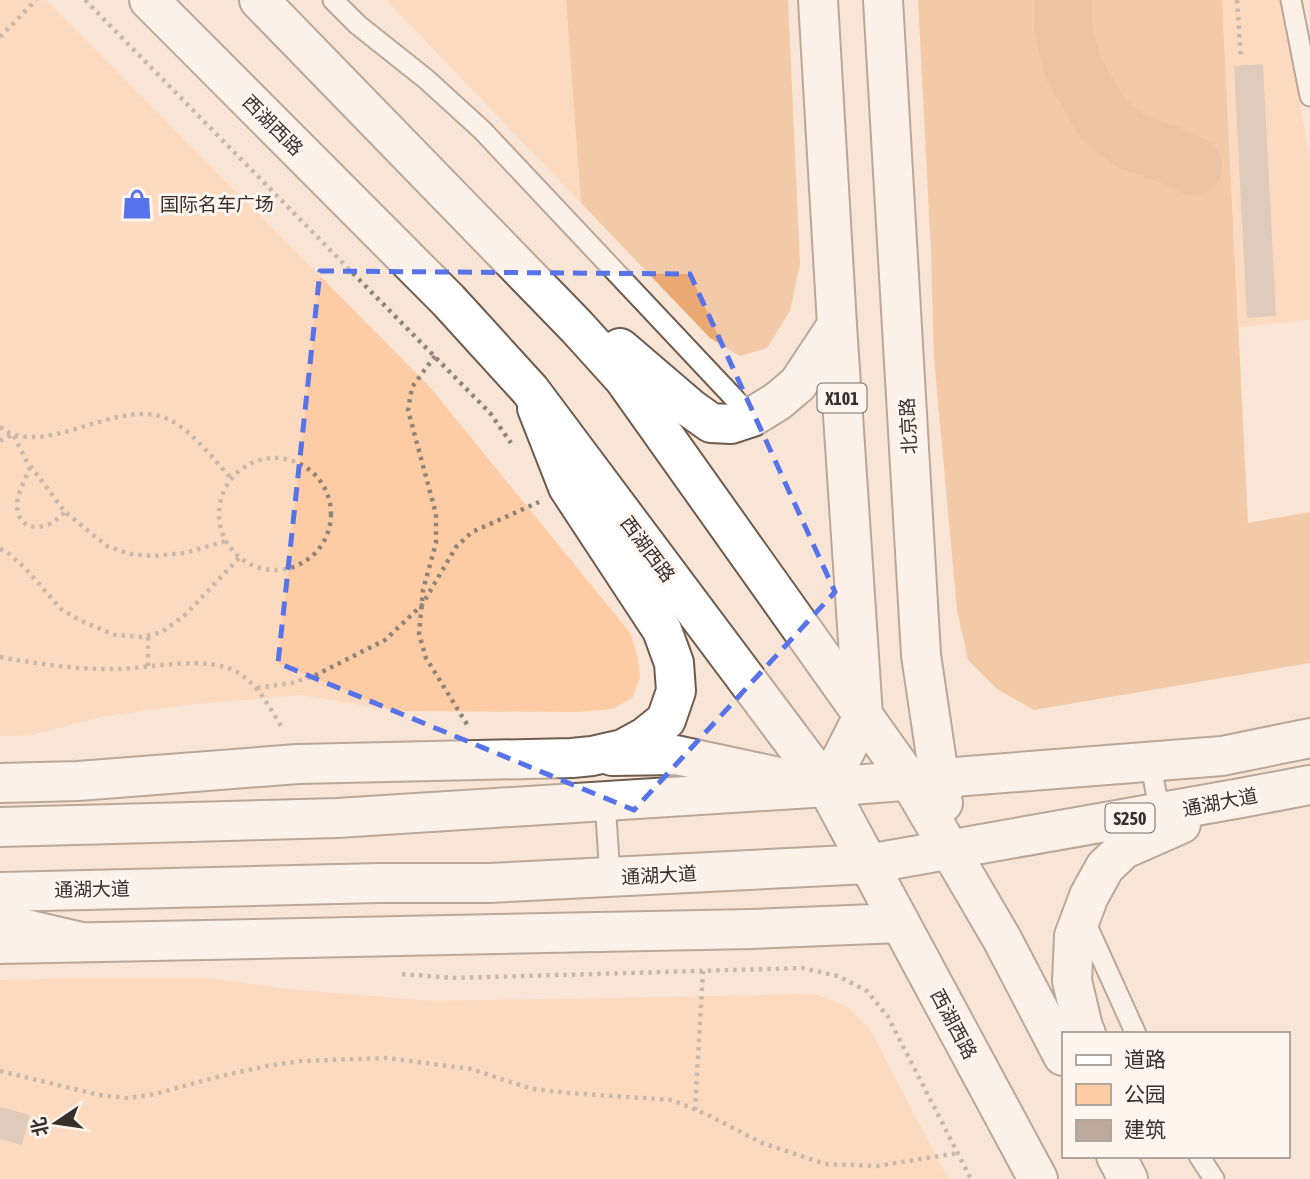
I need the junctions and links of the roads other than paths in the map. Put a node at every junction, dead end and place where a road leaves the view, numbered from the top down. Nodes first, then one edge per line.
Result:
1 (149, 0) edge
2 (259, 0) edge
3 (333, 0) edge
4 (818, 0) edge
5 (883, 0) edge
6 (1292, 0) edge
7 (1310, 96) edge
8 (553, 302) junction
9 (837, 325) junction
10 (530, 390) junction
11 (752, 417) junction
12 (863, 716) junction
13 (1310, 738) edge
14 (592, 756) junction
15 (1150, 761) junction
16 (924, 779) junction
17 (0, 783) edge
18 (1310, 785) edge
19 (827, 787) junction
20 (1241, 798) junction
21 (605, 801) junction
22 (1160, 813) junction
23 (0, 827) edge
24 (950, 850) junction
25 (869, 864) junction
26 (610, 877) junction
27 (0, 892) edge
28 (1082, 915) junction
29 (0, 923) edge
30 (900, 923) junction
31 (81, 942) junction
32 (0, 944) edge
33 (1085, 1032) edge
34 (1135, 1032) edge
35 (1062, 1054) edge
36 (1117, 1158) edge
37 (1147, 1158) edge
38 (1200, 1158) edge
39 (1038, 1179) edge
40 (1128, 1179) edge
41 (1157, 1179) edge
42 (1214, 1179) edge

1 - 10 main road, 西湖西路
2 - 8 main road
3 - 11 lane
4 - 9 main road, X101
5 - 16 main road, 北京路
6 - 7 lane
8 - 11 main road
8 - 12 main road
9 - 11 main road
9 - 12 main road, X101
10 - 14 main road
10 - 19 main road, 西湖西路
12 - 16 main road
12 - 19 main road
13 - 15 main road
14 - 17 main road
14 - 19 main road
15 - 16 main road
15 - 22 lane
16 - 19 main road
16 - 24 main road
18 - 20 main road, 通湖大道 / S250
19 - 21 main road
19 - 25 main road, 西湖西路
20 - 22 main road, 通湖大道 / S250
20 - 28 main road
21 - 23 main road
21 - 26 lane
22 - 24 main road, 通湖大道 / S250
24 - 25 main road, 通湖大道
24 - 35 main road
25 - 26 main road, 通湖大道
25 - 30 main road, 西湖西路
26 - 27 main road, 通湖大道
28 - 33 main road
28 - 34 lane
29 - 31 main road
30 - 31 main road
30 - 39 main road, 西湖西路
31 - 32 main road
36 - 40 main road
37 - 41 main road
38 - 42 lane

